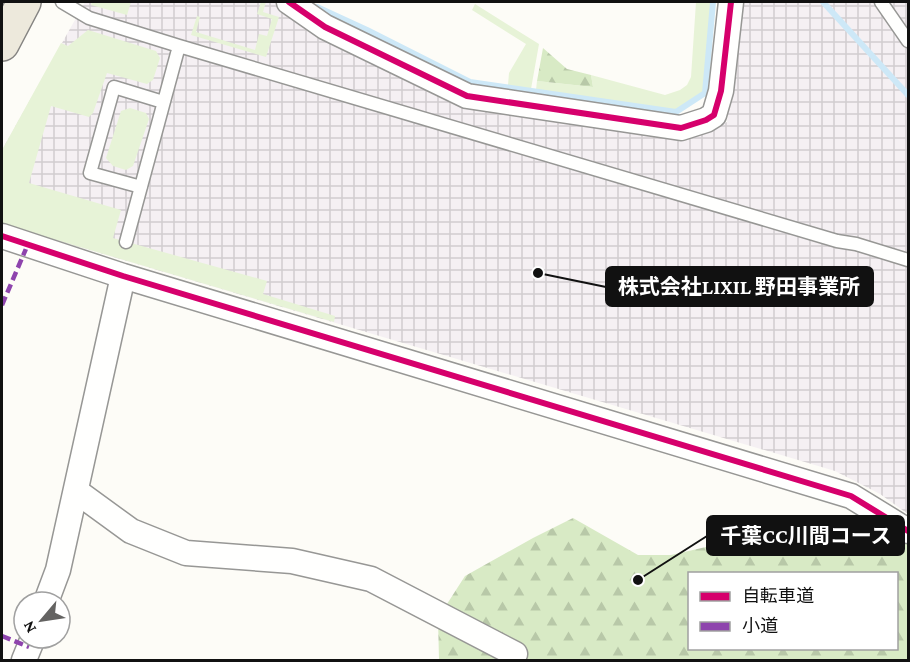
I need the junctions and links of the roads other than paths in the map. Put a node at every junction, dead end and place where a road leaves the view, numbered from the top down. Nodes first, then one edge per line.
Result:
1 (24, 2) edge
2 (62, 2) edge
3 (289, 2) edge
4 (731, 2) edge
5 (881, 2) edge
6 (909, 41) edge
7 (2, 44) edge
8 (179, 46) junction
9 (163, 102) junction
10 (141, 187) junction
11 (2, 236) edge
12 (126, 242) dead end
13 (909, 260) edge
14 (123, 276) junction
15 (76, 491) junction
16 (909, 531) edge
17 (50, 590) edge
18 (513, 660) edge

1 - 7 main road
2 - 8 lane
3 - 4 street
5 - 6 lane
8 - 9 lane
8 - 13 lane
9 - 10 lane
9 - 10 lane
10 - 12 lane
11 - 14 street
14 - 15 street
14 - 16 street
15 - 17 street
15 - 18 street

